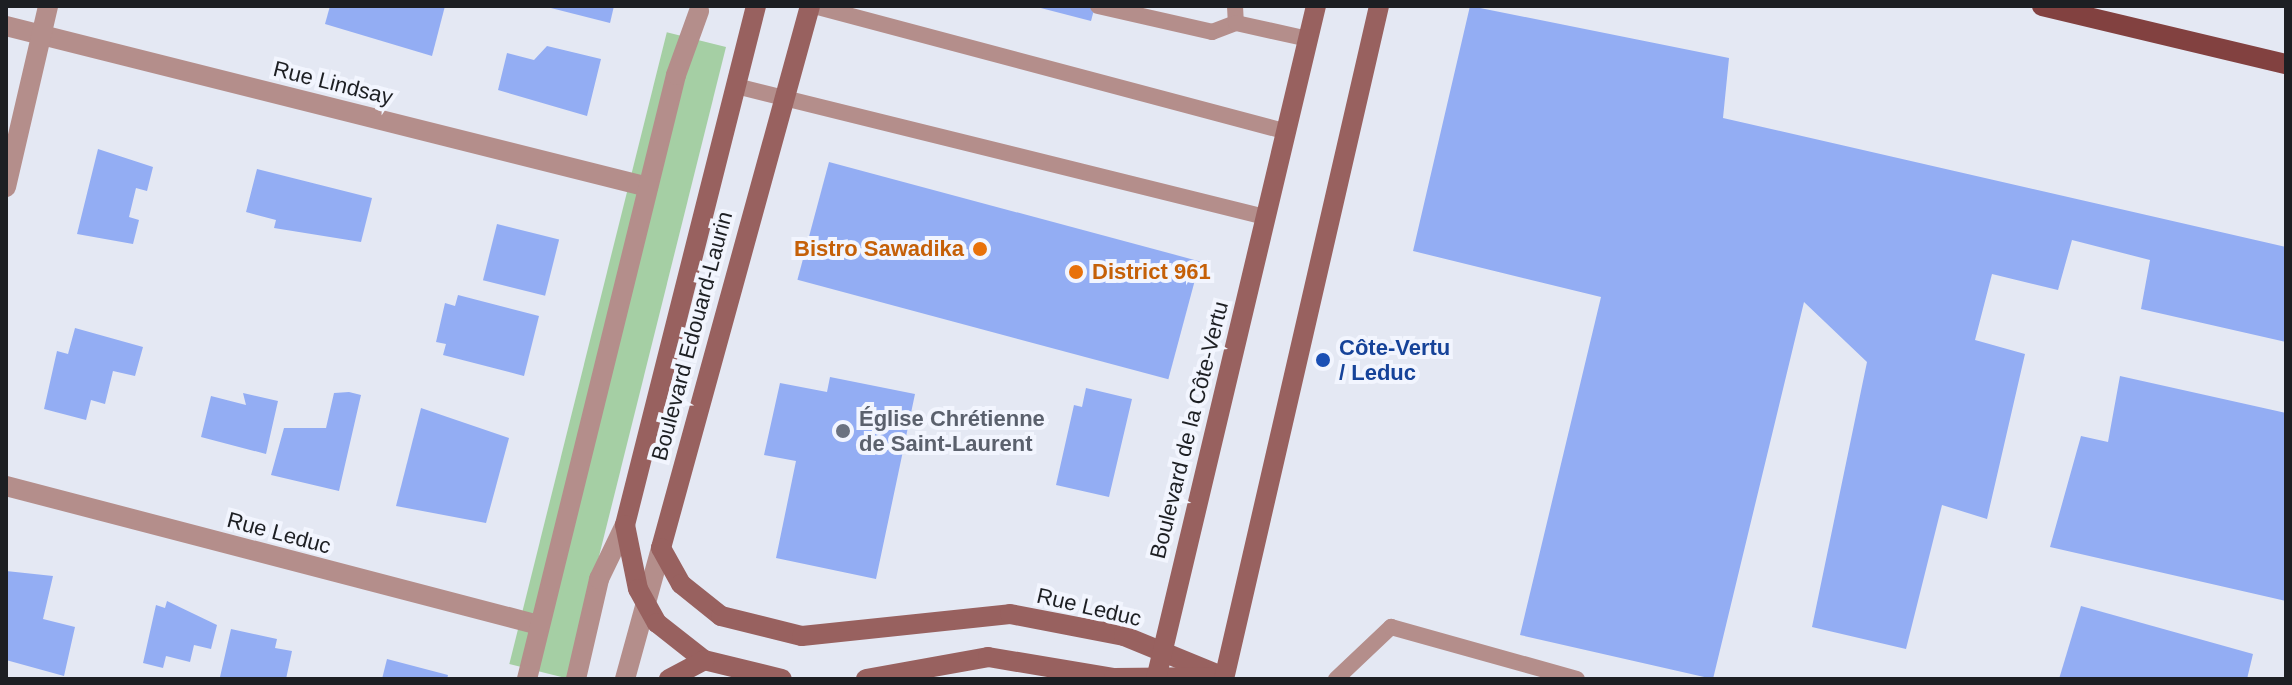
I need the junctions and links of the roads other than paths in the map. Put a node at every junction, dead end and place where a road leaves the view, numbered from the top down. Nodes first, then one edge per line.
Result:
1 (48, 6) edge
2 (756, 6) edge
3 (812, 6) edge
4 (1098, 6) edge
5 (1235, 6) edge
6 (1316, 6) edge
7 (1379, 6) edge
8 (2042, 6) edge
9 (699, 11) dead end
10 (1236, 23) junction
11 (6, 26) edge
12 (41, 34) junction
13 (1308, 39) junction
14 (2286, 64) edge
15 (736, 86) junction
16 (780, 97) junction
17 (1285, 131) junction
18 (6, 187) edge
19 (648, 187) junction
20 (1265, 217) junction
21 (6, 486) edge
22 (625, 525) junction
23 (661, 548) junction
24 (645, 604) junction
25 (539, 625) junction
26 (1162, 652) junction
27 (704, 660) junction
28 (1226, 678) edge
29 (527, 679) edge
30 (576, 679) edge
31 (625, 679) edge
32 (669, 679) edge
33 (782, 679) edge
34 (866, 679) edge
35 (1156, 679) edge
36 (1336, 679) edge
37 (1577, 679) edge

1 - 12 street
2 - 15 street, Boulevard Edouard-Laurin
3 - 16 street, Boulevard Edouard-Laurin
3 - 17 lane
4 - 10 lane
5 - 10 lane
6 - 13 street, Boulevard de la Côte-Vertu
7 - 28 street
8 - 14 main road
9 - 19 street
10 - 13 lane
11 - 12 street, Rue Lindsay
12 - 18 street
12 - 19 street, Rue Lindsay
13 - 17 street, Boulevard de la Côte-Vertu
15 - 16 lane
15 - 22 street, Boulevard Edouard-Laurin
16 - 20 lane
16 - 23 street, Boulevard Edouard-Laurin
17 - 20 street, Boulevard de la Côte-Vertu
19 - 25 street
20 - 26 street, Boulevard de la Côte-Vertu
21 - 25 street, Rue Leduc
22 - 24 street
22 - 30 street, Boulevard Edouard-Laurin
23 - 24 street, Boulevard Edouard-Laurin
23 - 26 street, Rue Leduc
24 - 27 street
24 - 31 street, Boulevard Edouard-Laurin
25 - 29 street
26 - 28 street, Rue Leduc
26 - 35 street, Boulevard de la Côte-Vertu
27 - 32 street
27 - 33 street
28 - 35 street
34 - 35 street
36 - 37 lane

